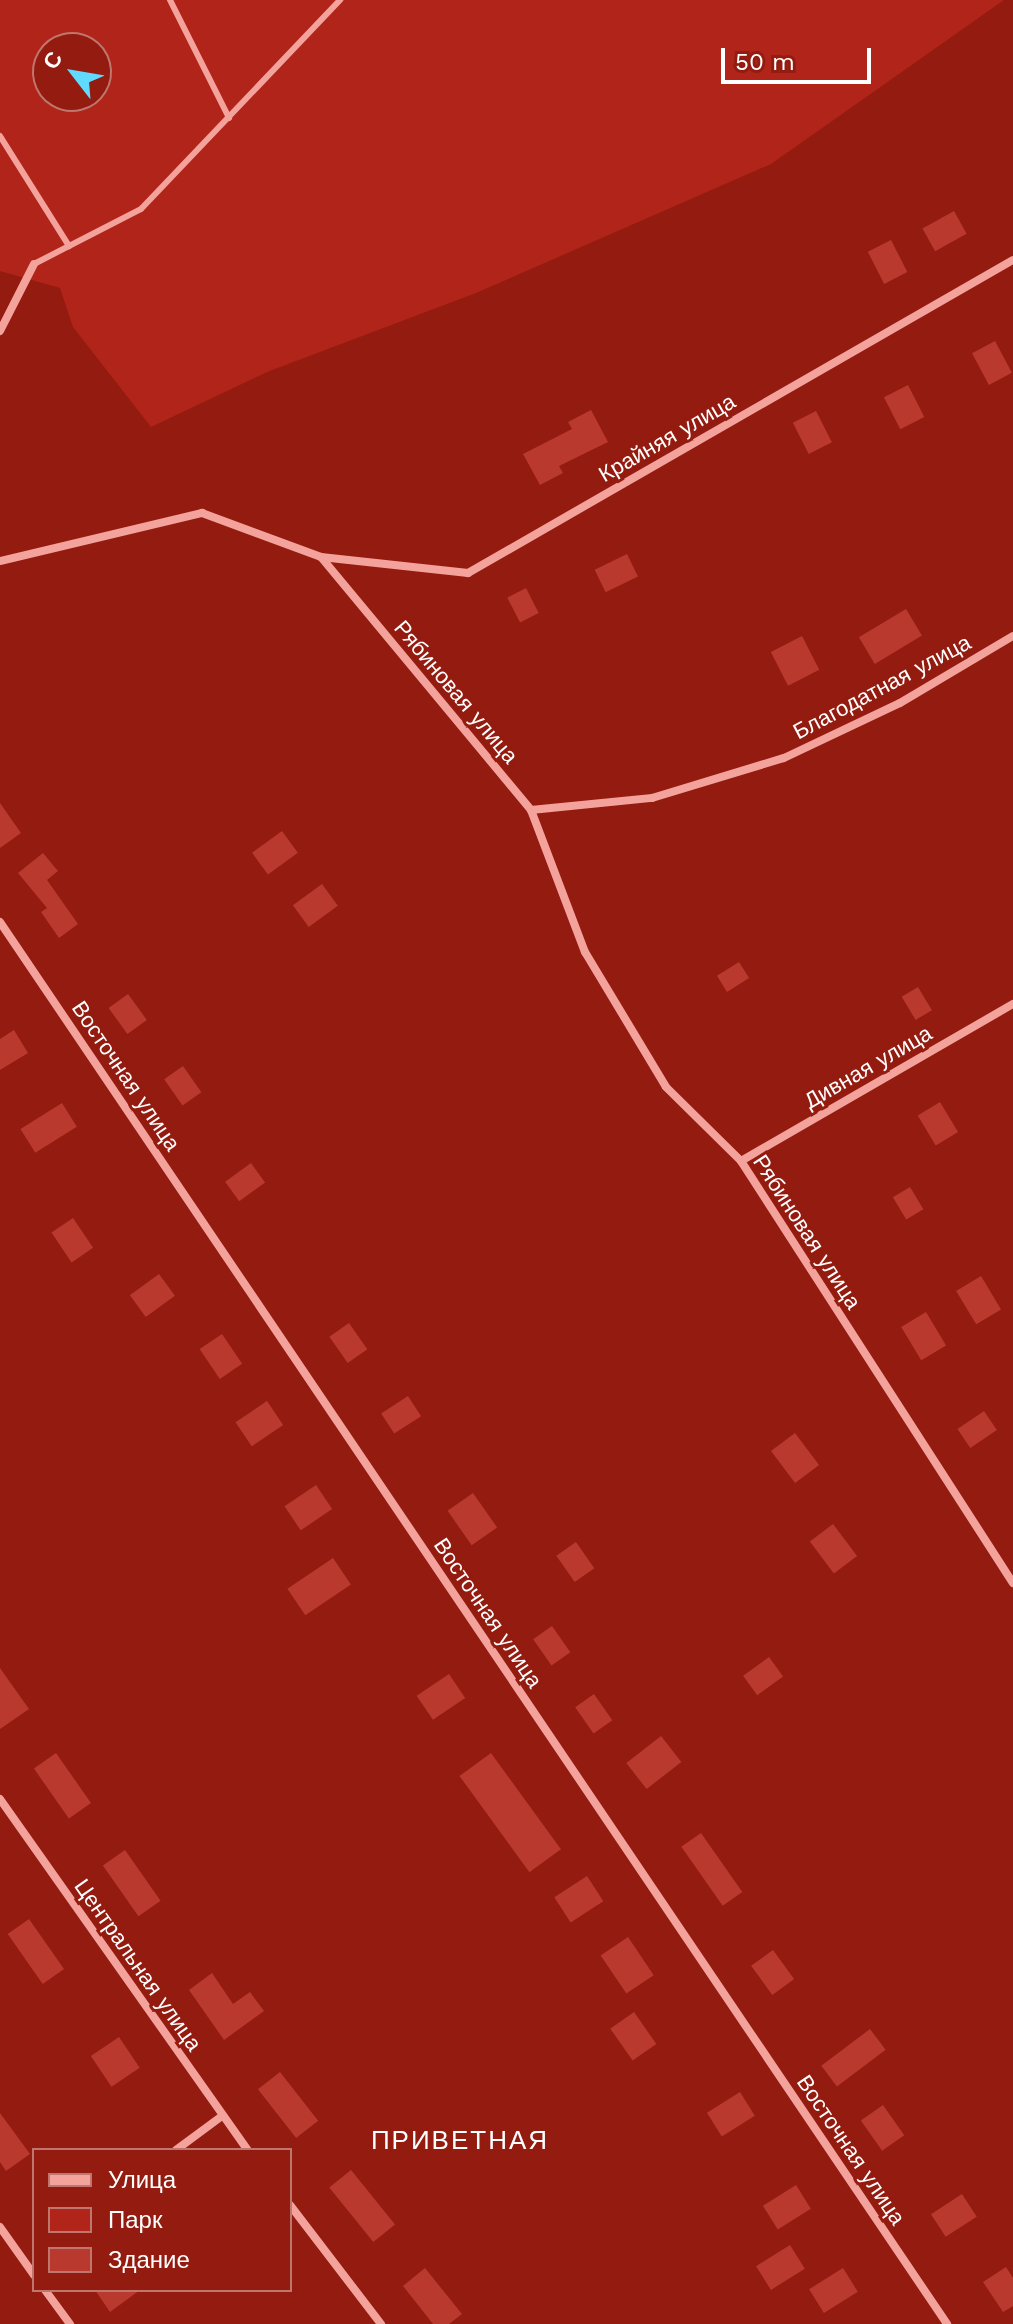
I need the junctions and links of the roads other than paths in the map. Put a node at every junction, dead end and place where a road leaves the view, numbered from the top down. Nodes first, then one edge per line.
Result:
1 (170, 0) edge
2 (340, 0) edge
3 (229, 118) junction
4 (0, 136) edge
5 (69, 246) junction
6 (1013, 260) edge
7 (34, 264) joint
8 (0, 331) edge
9 (321, 557) junction
10 (0, 561) edge
11 (1013, 636) edge
12 (531, 810) junction
13 (0, 922) edge
14 (1013, 1004) edge
15 (741, 1161) junction
16 (1013, 1583) edge
17 (0, 1799) edge
18 (222, 2116) junction
19 (179, 2148) edge
20 (246, 2148) edge
21 (292, 2208) edge
22 (0, 2227) edge
23 (32, 2255) edge
24 (24, 2261) junction
25 (32, 2272) edge
26 (46, 2292) edge
27 (70, 2324) edge
28 (381, 2324) edge
29 (947, 2324) edge

1 - 3 lane
2 - 3 lane
3 - 5 lane
4 - 5 lane
5 - 7 lane
6 - 9 street, Крайняя улица
7 - 8 street
9 - 10 street, Крайняя улица
9 - 12 street, Рябиновая улица
11 - 12 street, Благодатная улица
12 - 15 street, Рябиновая улица
13 - 29 street, Восточная улица
14 - 15 street, Дивная улица
15 - 16 street, Рябиновая улица
17 - 18 street, Центральная улица
18 - 19 street
18 - 20 street, Центральная улица
21 - 28 street
22 - 24 street
23 - 24 street
24 - 25 street
26 - 27 street

